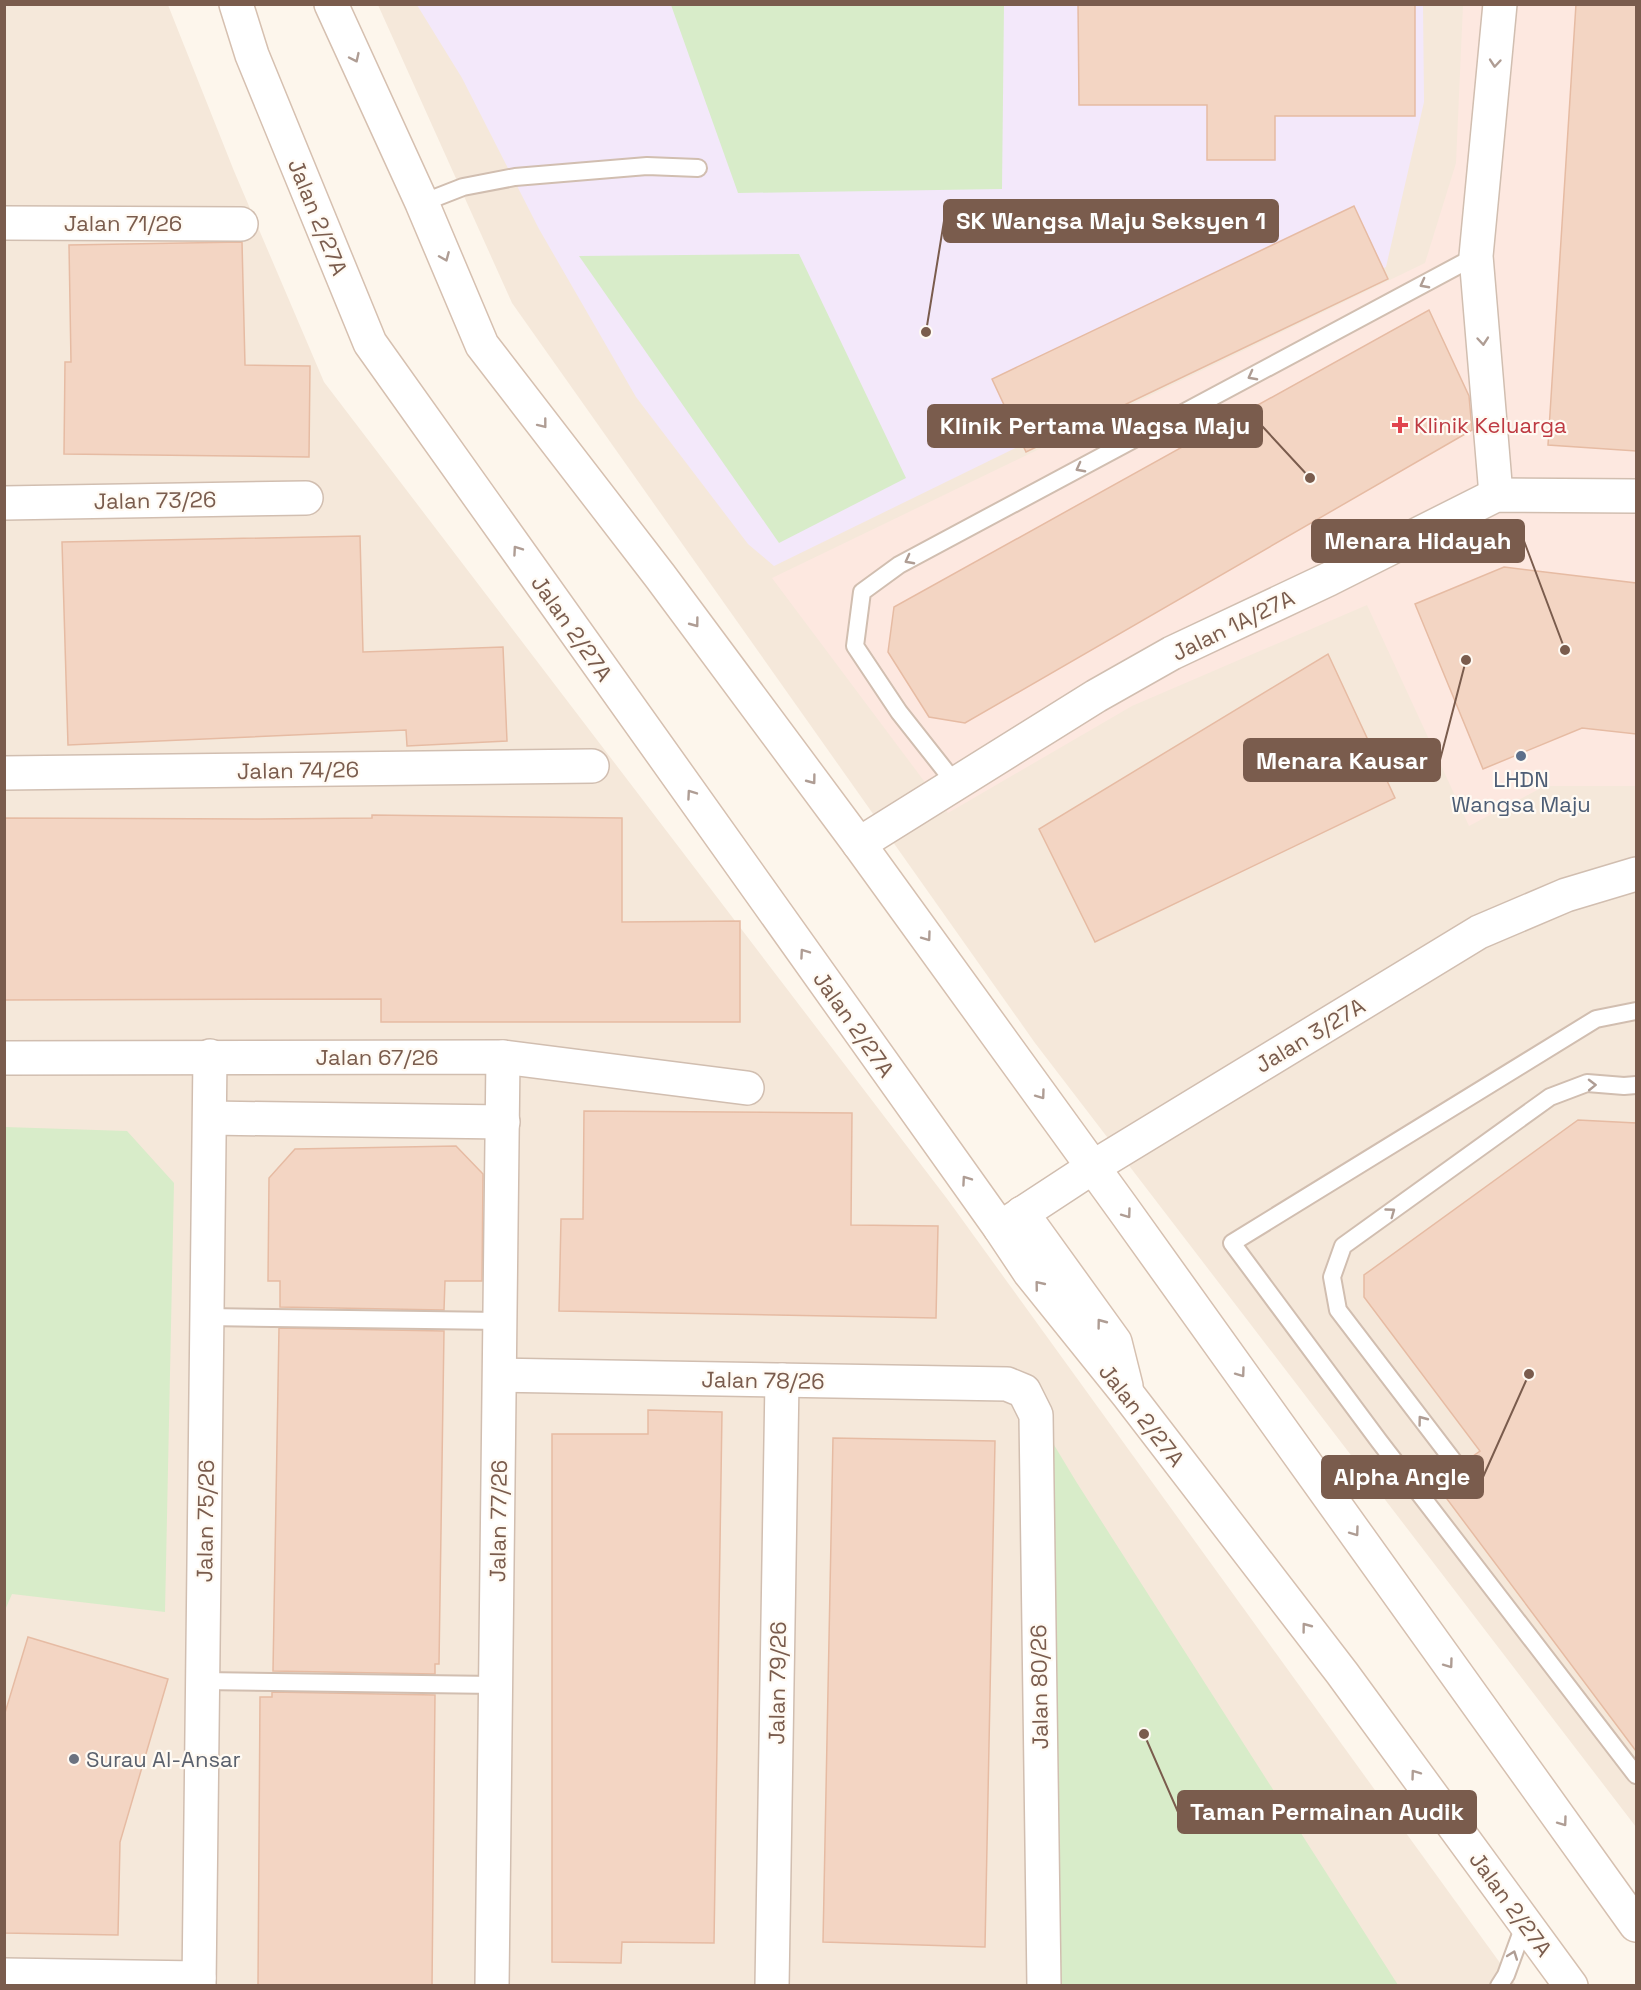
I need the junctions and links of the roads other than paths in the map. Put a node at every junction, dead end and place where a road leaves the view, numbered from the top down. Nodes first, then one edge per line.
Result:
1 (236, 4) edge
2 (331, 4) edge
3 (1500, 4) edge
4 (698, 168) dead end
5 (422, 203) junction
6 (4, 222) edge
7 (241, 224) dead end
8 (1476, 256) junction
9 (1496, 495) junction
10 (1636, 496) edge
11 (306, 498) dead end
12 (4, 503) edge
13 (592, 766) dead end
14 (4, 773) edge
15 (955, 783) junction
16 (859, 844) junction
17 (1636, 874) edge
18 (1636, 1011) edge
19 (210, 1056) junction
20 (504, 1057) junction
21 (4, 1058) edge
22 (1636, 1085) edge
23 (747, 1088) dead end
24 (210, 1118) junction
25 (503, 1122) junction
26 (1093, 1167) junction
27 (1011, 1221) junction
28 (207, 1317) junction
29 (501, 1321) junction
30 (500, 1375) junction
31 (782, 1380) junction
32 (1024, 1391) joint
33 (1458, 1467) dead end
34 (203, 1681) junction
35 (496, 1685) junction
36 (1636, 1775) edge
37 (1525, 1923) junction
38 (1636, 1925) edge
39 (4, 1975) edge
40 (199, 1982) edge
41 (492, 1986) edge
42 (772, 1986) edge
43 (1044, 1986) edge
44 (1499, 1986) edge
45 (1571, 1986) edge

27 -> 1 street, Jalan 2/27A
2 -> 5 street
3 -> 8 street
4 - 5 lane
5 -> 16 street
6 - 7 street, Jalan 71/26
8 -> 9 street
8 -> 15 lane
9 - 10 street, Jalan 1A/27A
9 - 15 street, Jalan 1A/27A
11 - 12 street, Jalan 73/26
13 - 14 street, Jalan 74/26
15 - 16 street, Jalan 1A/27A
16 -> 26 street
17 - 26 street, Jalan 3/27A
18 - 36 lane
19 - 20 street, Jalan 67/26
19 - 21 street, Jalan 67/26
19 - 24 street, Jalan 75/26
20 - 23 street, Jalan 67/26
20 - 25 street, Jalan 77/26
33 -> 22 lane
24 - 25 street
24 - 28 street, Jalan 75/26
25 - 29 street, Jalan 77/26
26 - 27 street, Jalan 3/27A
26 -> 38 street
37 -> 27 street, Jalan 2/27A
28 - 29 lane
28 - 34 street, Jalan 75/26
29 - 30 street, Jalan 77/26
30 - 31 street, Jalan 78/26
30 - 35 street, Jalan 77/26
31 - 32 street, Jalan 78/26
31 - 42 street, Jalan 79/26
32 - 43 street, Jalan 80/26
34 - 35 lane
34 - 40 street, Jalan 75/26
35 - 41 street, Jalan 77/26
44 -> 37 lane
37 - 45 street, Jalan 2/27A
39 - 40 street

